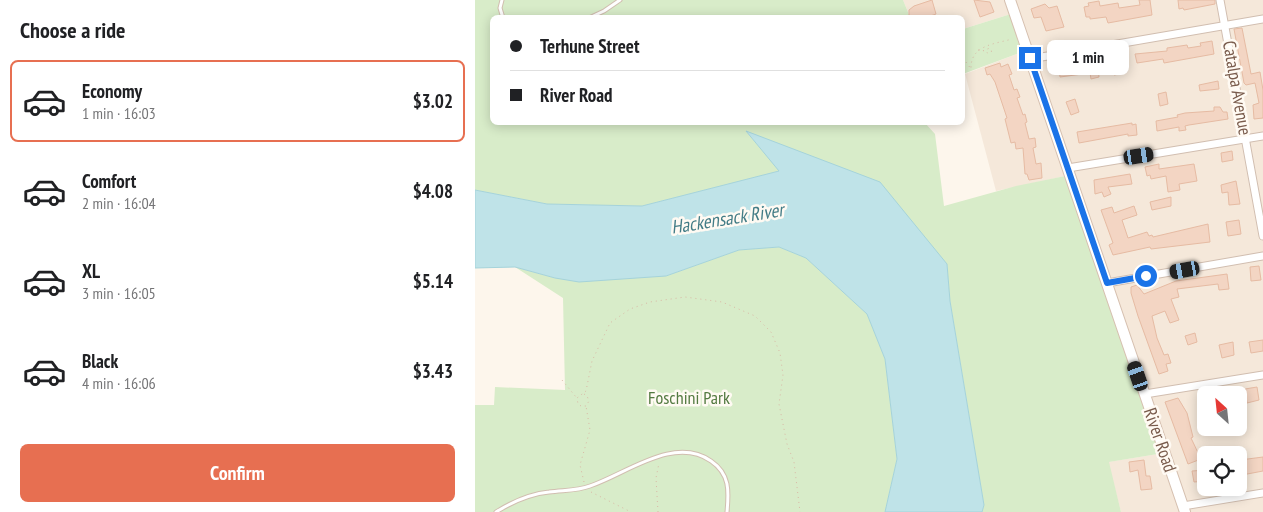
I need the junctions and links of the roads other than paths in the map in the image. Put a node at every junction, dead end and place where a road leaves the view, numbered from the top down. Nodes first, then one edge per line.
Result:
1 (502, 0) edge
2 (620, 0) edge
3 (1010, 0) edge
4 (1221, 0) edge
5 (502, 15) edge
6 (595, 15) edge
7 (1263, 19) edge
8 (1226, 25) junction
9 (1030, 58) junction
10 (1263, 136) edge
11 (1246, 138) junction
12 (1068, 168) junction
13 (1263, 236) edge
14 (1263, 256) edge
15 (1107, 283) junction
16 (1263, 375) edge
17 (1145, 394) junction
18 (1263, 493) edge
19 (1184, 509) edge
20 (496, 512) edge
21 (727, 512) edge

1 - 5 lane
2 - 6 lane
3 - 9 main road, River Road
4 - 8 street, Catalpa Avenue
7 - 8 street
8 - 9 street
8 - 11 street, Catalpa Avenue
9 - 12 main road, River Road
10 - 11 street
11 - 12 street
11 - 13 street, Catalpa Avenue
12 - 15 main road, River Road
14 - 15 street
15 - 17 main road, River Road
16 - 17 street
17 - 19 main road, River Road
18 - 19 street
20 - 21 lane

